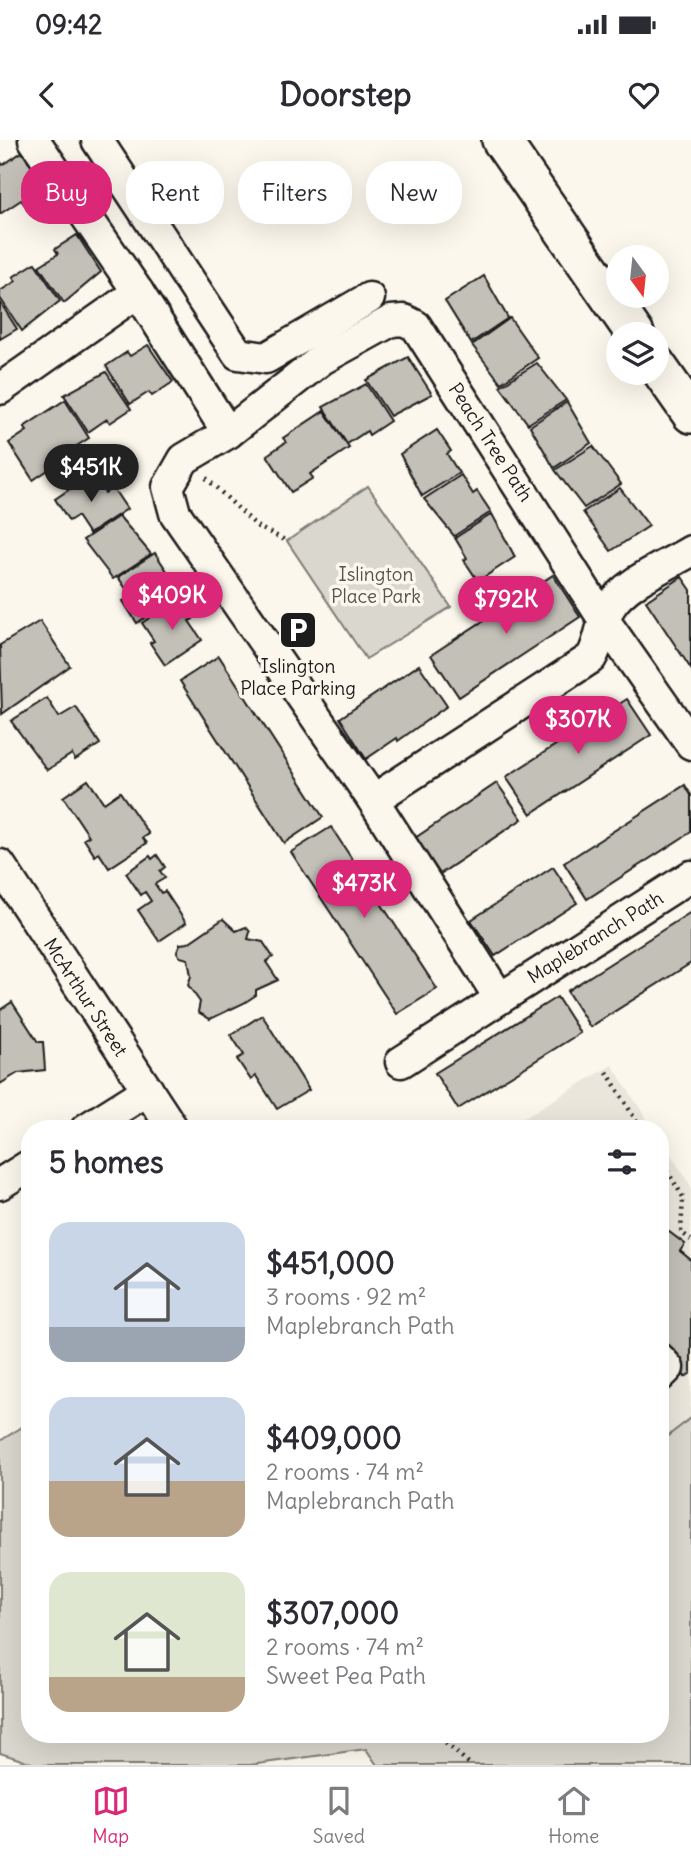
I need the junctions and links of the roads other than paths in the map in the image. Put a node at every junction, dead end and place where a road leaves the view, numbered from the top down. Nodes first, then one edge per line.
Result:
1 (34, 140) edge
2 (97, 140) edge
3 (507, 142) edge
4 (138, 292) junction
5 (369, 298) dead end
6 (627, 322) edge
7 (669, 383) edge
8 (0, 389) edge
9 (691, 414) edge
10 (228, 433) junction
11 (691, 551) edge
12 (604, 620) junction
13 (691, 744) edge
14 (373, 800) junction
15 (0, 865) edge
16 (691, 876) edge
17 (499, 997) junction
18 (401, 1062) dead end
19 (148, 1090) junction
20 (100, 1120) edge
21 (167, 1120) edge
22 (21, 1171) edge
23 (0, 1184) edge

1 - 4 street
2 - 5 street
3 - 6 main road
4 - 8 street
4 - 10 street
7 - 9 main road
10 - 12 street, Peach Tree Path
10 - 14 street
11 - 12 street
12 - 13 street, Peach Tree Path
12 - 14 street
14 - 17 street
15 - 19 street, McArthur Street
16 - 17 street, Maplebranch Path
17 - 18 street, Maplebranch Path
19 - 20 street
19 - 21 street, McArthur Street
22 - 23 street

